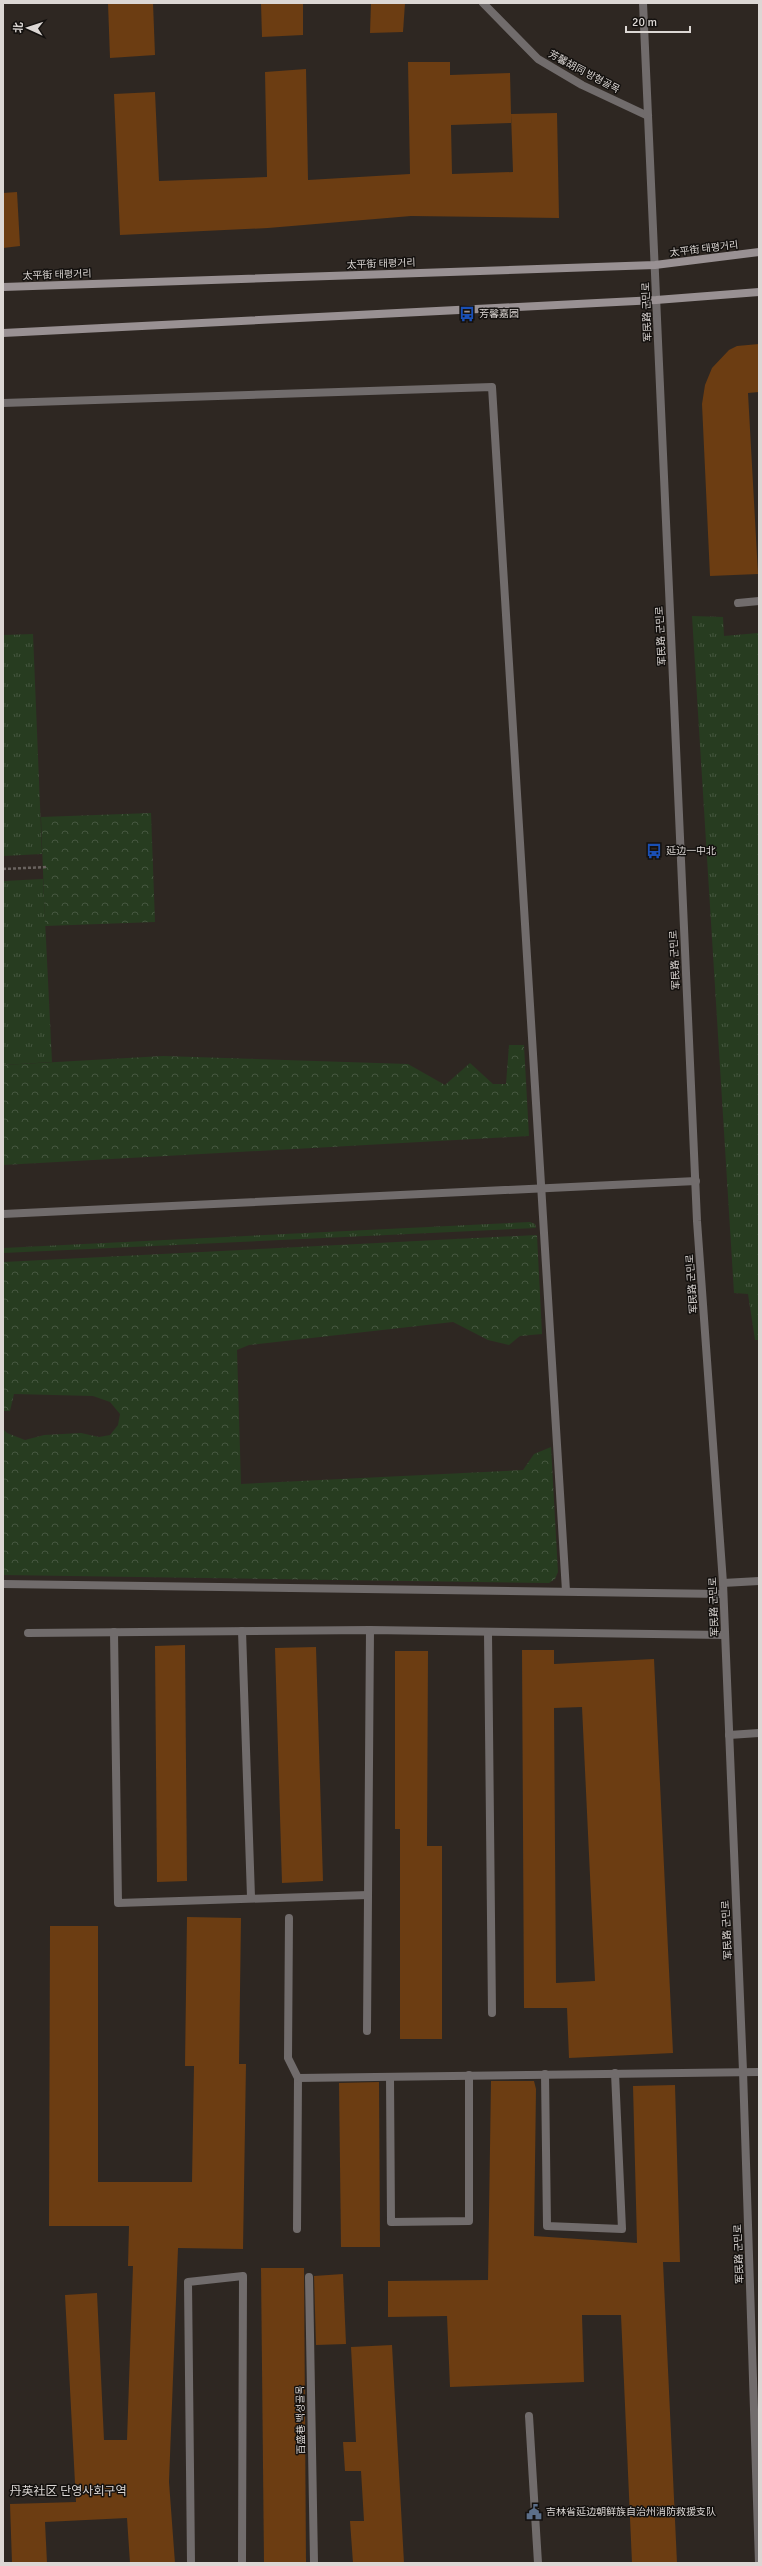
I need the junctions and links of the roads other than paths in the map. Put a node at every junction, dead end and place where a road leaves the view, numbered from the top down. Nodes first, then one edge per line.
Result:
1 (483, 3) edge
2 (643, 3) edge
3 (648, 116) junction
4 (759, 252) edge
5 (655, 265) junction
6 (3, 287) edge
7 (759, 292) edge
8 (656, 300) junction
9 (3, 333) edge
10 (3, 402) edge
11 (759, 601) edge
12 (738, 603) dead end
13 (696, 1181) junction
14 (541, 1189) junction
15 (3, 1214) edge
16 (759, 1581) edge
17 (723, 1583) junction
18 (3, 1584) edge
19 (566, 1591) junction
20 (724, 1594) junction
21 (370, 1630) junction
22 (242, 1631) junction
23 (114, 1632) junction
24 (28, 1633) dead end
25 (488, 1633) junction
26 (725, 1635) junction
27 (759, 1733) edge
28 (728, 1735) junction
29 (368, 1895) junction
30 (251, 1897) junction
31 (289, 1918) dead end
32 (492, 2013) dead end
33 (367, 2030) dead end
34 (744, 2071) junction
35 (759, 2072) edge
36 (615, 2073) junction
37 (545, 2074) junction
38 (469, 2075) junction
39 (390, 2076) junction
40 (298, 2078) junction
41 (297, 2229) dead end
42 (309, 2277) dead end
43 (529, 2416) dead end
44 (191, 2563) edge
45 (242, 2563) edge
46 (314, 2563) edge
47 (538, 2563) edge
48 (759, 2563) edge

1 - 3 street, 芳馨胡同 방형골목
2 - 3 street, 军民路 군민로
3 - 5 street, 军民路 군민로
4 - 5 main road, 太平街 태평거리
5 - 6 main road, 太平街 태평거리
5 - 8 street, 军民路 군민로
7 - 8 main road
8 - 9 main road
8 - 13 street, 军民路 군민로
10 - 14 street
11 - 12 street
13 - 14 street
13 - 17 street, 军民路 군민로
14 - 15 street
14 - 19 street
16 - 17 street
17 - 20 street, 军民路 군민로
18 - 19 street
19 - 20 street
20 - 26 street, 军民路 군민로
21 - 22 street
21 - 25 street
21 - 29 street
22 - 23 street
22 - 30 street
23 - 24 street
23 - 30 street
25 - 26 street
25 - 32 street
26 - 28 street, 军民路 군민로
27 - 28 street
28 - 34 street, 军民路 군민로
29 - 30 street
29 - 33 street
31 - 40 street
34 - 35 street
34 - 36 street
34 - 48 street, 军民路 군민로
36 - 37 street
36 - 37 street
37 - 38 street
38 - 39 street
38 - 39 street
39 - 40 street
40 - 41 street
42 - 46 street, 百盛巷 백성골목
43 - 47 street
44 - 45 street

